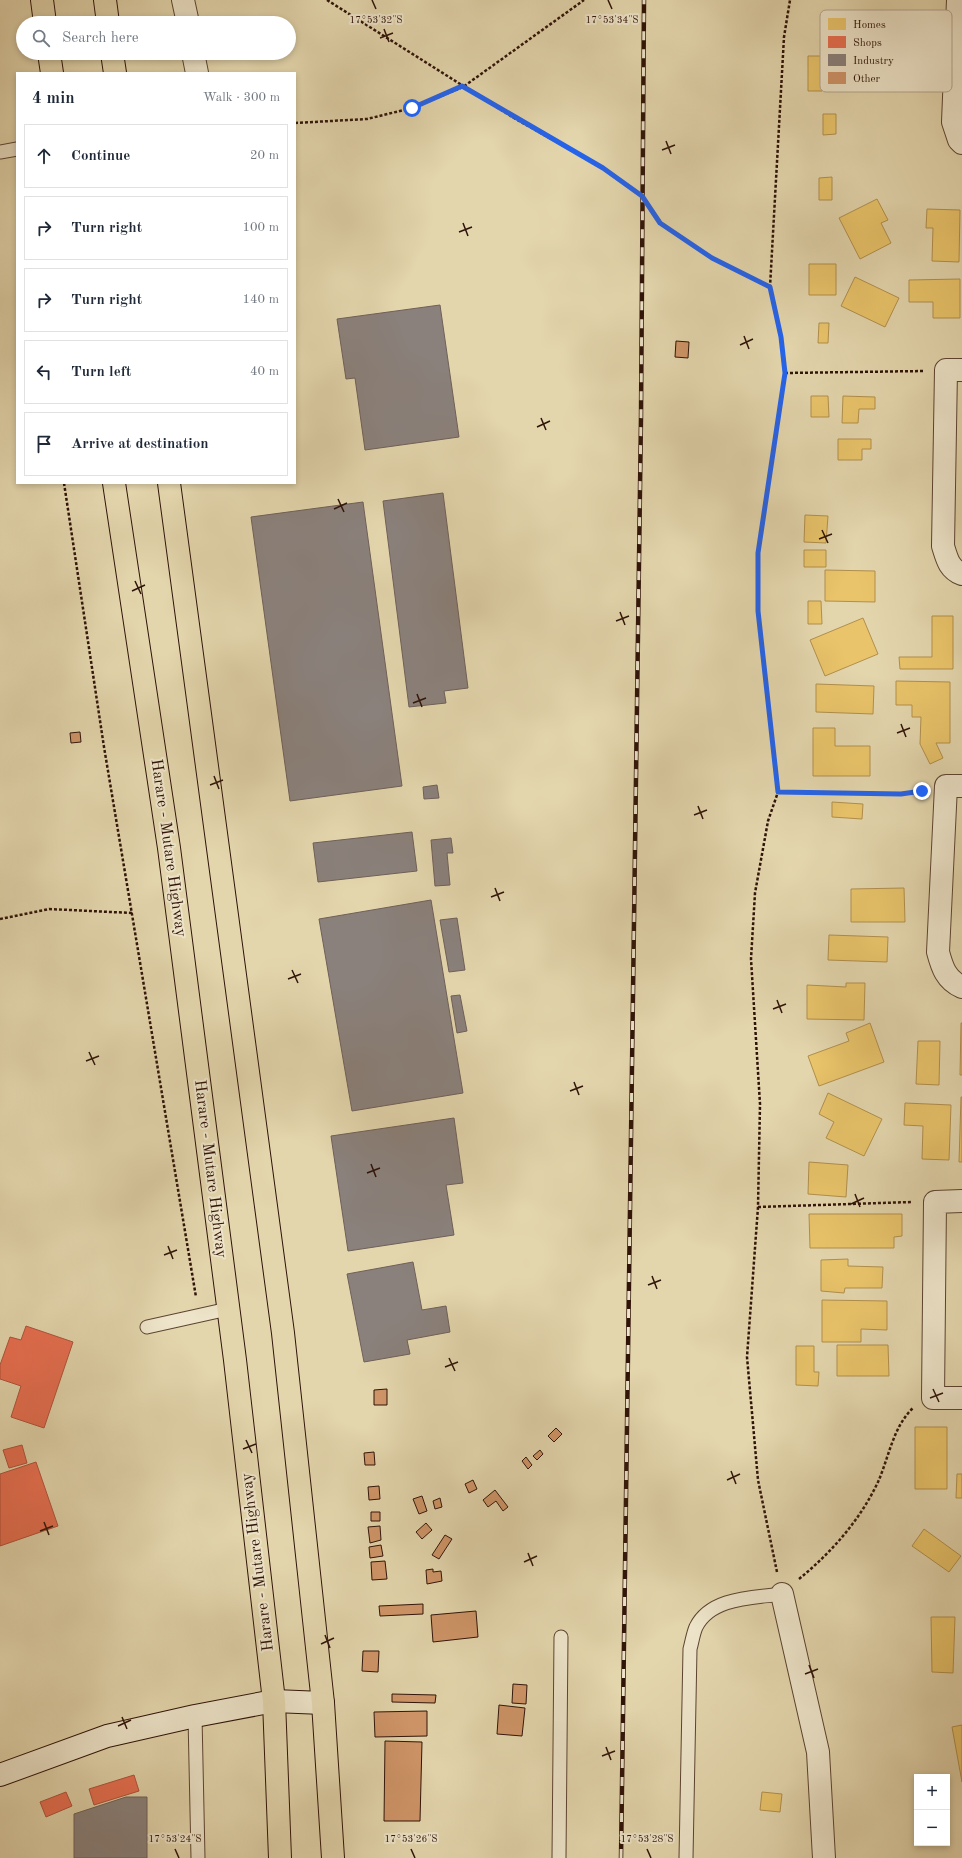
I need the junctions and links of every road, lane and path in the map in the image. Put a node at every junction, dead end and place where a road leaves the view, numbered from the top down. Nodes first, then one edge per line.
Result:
1 (42, 0) edge
2 (105, 0) edge
3 (184, 0) edge
4 (327, 0) edge
5 (584, 0) edge
6 (790, 0) edge
7 (958, 0) edge
8 (44, 16) edge
9 (107, 16) edge
10 (187, 16) edge
11 (50, 60) edge
12 (113, 60) edge
13 (194, 60) edge
14 (52, 72) edge
15 (115, 72) edge
16 (197, 72) edge
17 (462, 86) junction
18 (296, 123) edge
19 (962, 143) edge
20 (16, 150) edge
21 (0, 152) edge
22 (770, 287) junction
23 (954, 370) edge
24 (785, 373) junction
25 (64, 484) edge
26 (114, 484) edge
27 (169, 484) edge
28 (962, 574) edge
29 (954, 786) edge
30 (778, 792) junction
31 (132, 913) junction
32 (0, 920) edge
33 (962, 987) edge
34 (962, 1201) edge
35 (935, 1202) junction
36 (758, 1208) junction
37 (228, 1308) junction
38 (199, 1315) junction
39 (147, 1327) dead end
40 (933, 1398) junction
41 (962, 1398) edge
42 (782, 1594) junction
43 (561, 1637) dead end
44 (274, 1701) junction
45 (323, 1703) junction
46 (195, 1716) junction
47 (0, 1775) edge
48 (198, 1858) edge
49 (280, 1858) edge
50 (333, 1858) edge
51 (559, 1858) edge
52 (686, 1858) edge
53 (824, 1858) edge

1 - 8 highway
2 - 9 highway
3 - 10 street
4 - 17 path
5 - 17 path
6 - 22 path
7 - 19 street
11 - 14 highway
12 - 15 highway
13 - 16 street
17 - 18 path
17 - 22 path
20 - 21 lane
22 - 24 path
23 - 24 path
23 - 28 street
24 - 30 path
25 - 31 path
26 - 37 highway, Harare - Mutare Highway
27 - 45 highway
29 - 30 path
29 - 33 street
30 - 36 path
31 - 32 path
31 - 38 path
34 - 35 street
35 - 36 path
35 - 40 street
36 - 42 path
37 - 38 lane
37 - 44 highway, Harare - Mutare Highway
38 - 39 lane
40 - 41 street
40 - 42 path
42 - 52 lane
42 - 53 street
43 - 51 lane
44 - 45 street
44 - 46 street
44 - 49 highway, Harare - Mutare Highway
45 - 50 highway
46 - 47 street
46 - 48 lane

